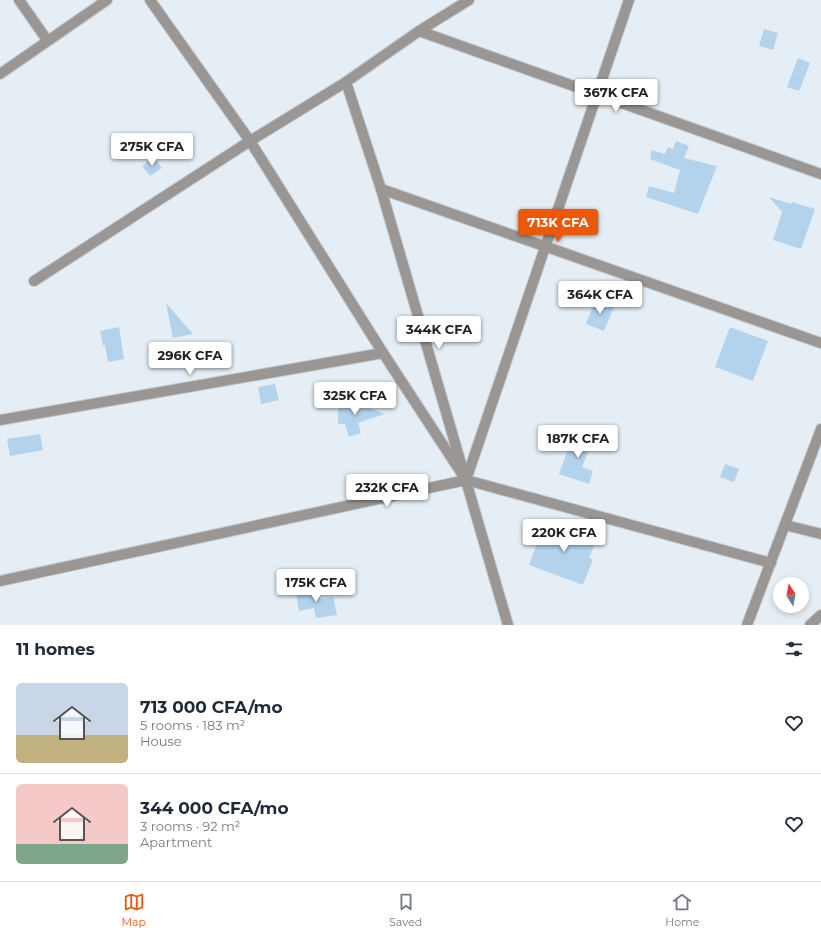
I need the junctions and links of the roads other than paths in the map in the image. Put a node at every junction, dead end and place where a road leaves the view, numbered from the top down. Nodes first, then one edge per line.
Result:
1 (20, 0) edge
2 (107, 0) edge
3 (150, 0) edge
4 (469, 0) edge
5 (629, 0) edge
6 (419, 31) junction
7 (47, 40) junction
8 (0, 74) edge
9 (346, 82) junction
10 (598, 95) junction
11 (250, 141) junction
12 (821, 174) edge
13 (381, 189) junction
14 (545, 246) junction
15 (34, 281) dead end
16 (821, 343) edge
17 (383, 353) junction
18 (0, 420) edge
19 (821, 429) edge
20 (466, 480) junction
21 (785, 525) junction
22 (821, 534) edge
23 (771, 563) junction
24 (0, 581) edge
25 (821, 615) edge
26 (508, 625) edge
27 (747, 625) edge
28 (810, 625) edge

1 - 7 street
2 - 7 street
3 - 11 street
4 - 6 street
5 - 10 street
6 - 9 street
6 - 10 street
7 - 8 street
9 - 11 street
9 - 13 street
10 - 12 street
10 - 14 street
11 - 15 street
11 - 17 street
13 - 14 street
13 - 20 street
14 - 16 street
14 - 20 street
17 - 18 street
17 - 20 street
19 - 21 street
20 - 23 street
20 - 24 street
20 - 26 street
21 - 22 street
21 - 23 street
23 - 27 street
25 - 28 street

